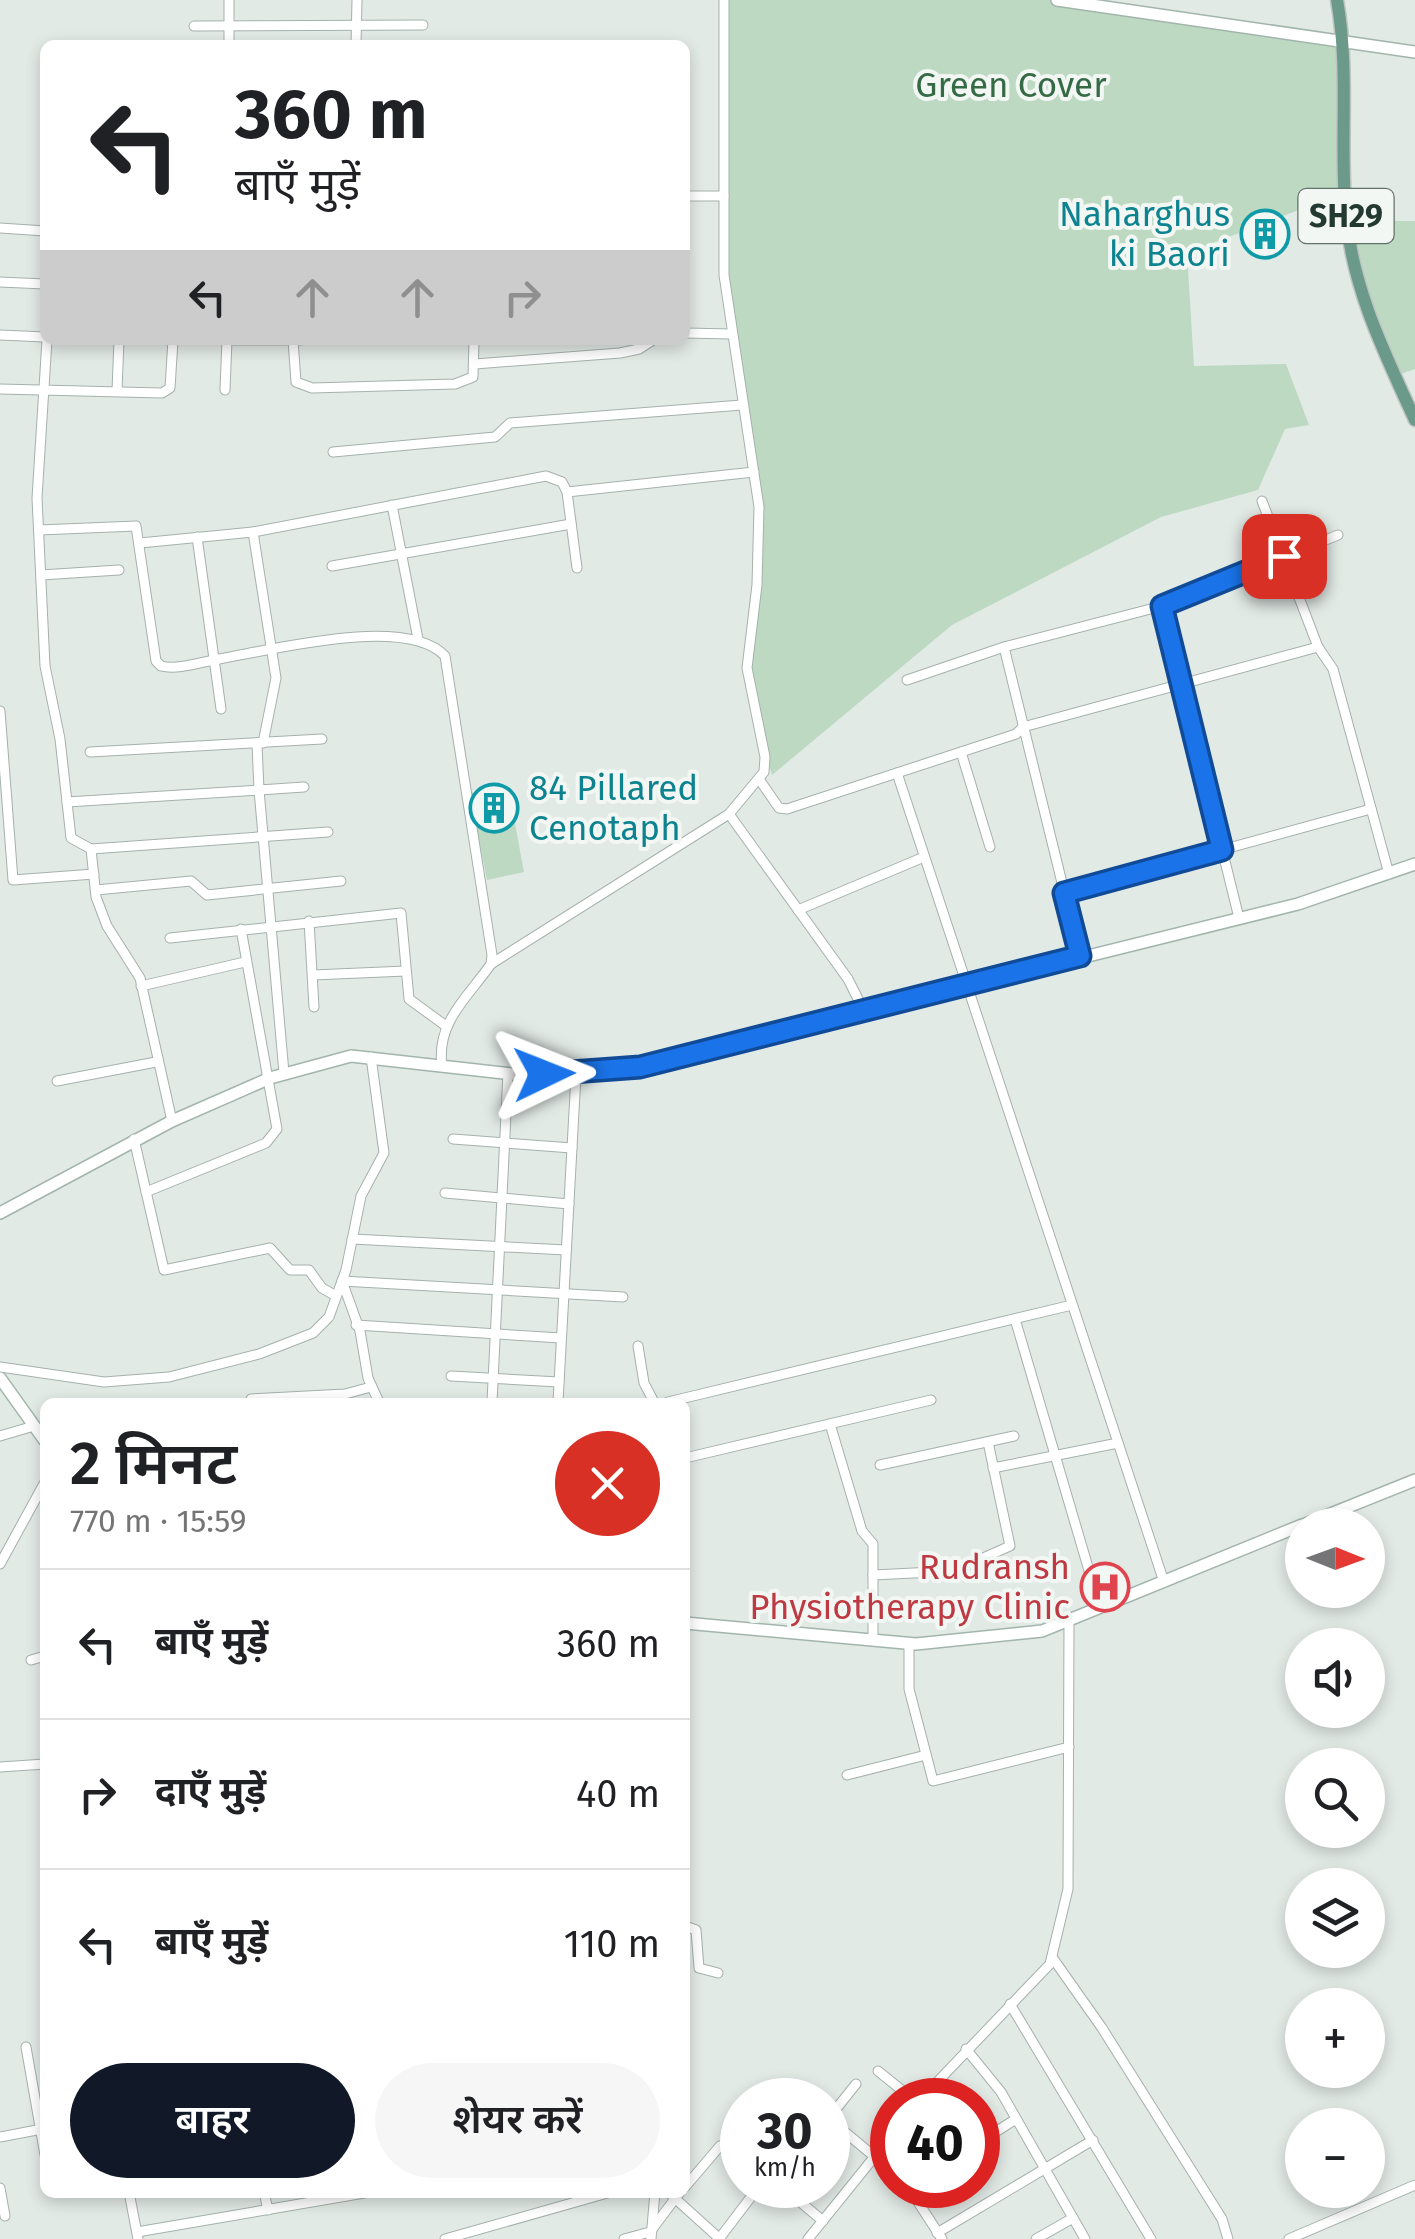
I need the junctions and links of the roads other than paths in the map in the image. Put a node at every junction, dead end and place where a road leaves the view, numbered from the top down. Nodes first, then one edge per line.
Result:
1 (229, 0) edge
2 (357, 0) edge
3 (724, 0) edge
4 (1057, 0) edge
5 (1338, 0) edge
6 (357, 25) junction
7 (424, 25) dead end
8 (194, 26) dead end
9 (229, 26) junction
10 (229, 40) edge
11 (356, 40) edge
12 (1344, 43) junction
13 (1415, 52) edge
14 (690, 196) edge
15 (724, 196) junction
16 (0, 228) edge
17 (40, 230) edge
18 (0, 282) edge
19 (40, 284) edge
20 (690, 334) edge
21 (731, 334) junction
22 (0, 335) edge
23 (40, 338) edge
24 (46, 345) edge
25 (119, 345) edge
26 (172, 345) edge
27 (230, 345) edge
28 (296, 345) edge
29 (474, 345) edge
30 (646, 345) edge
31 (475, 364) junction
32 (0, 389) edge
33 (44, 390) junction
34 (225, 390) dead end
35 (117, 392) junction
36 (742, 405) junction
37 (1415, 420) edge
38 (333, 452) dead end
39 (754, 472) junction
40 (567, 492) junction
41 (1262, 501) dead end
42 (392, 505) junction
43 (571, 524) junction
44 (39, 530) junction
45 (254, 532) junction
46 (1338, 535) dead end
47 (197, 537) junction
48 (140, 543) junction
49 (401, 554) junction
50 (1284, 556) junction
51 (332, 566) dead end
52 (577, 568) dead end
53 (119, 570) dead end
54 (41, 574) junction
55 (1162, 606) junction
56 (418, 640) junction
57 (1004, 647) junction
58 (1318, 647) junction
59 (272, 651) junction
60 (214, 660) junction
61 (907, 680) dead end
62 (1183, 685) junction
63 (221, 709) dead end
64 (0, 711) edge
65 (1023, 727) junction
66 (322, 739) dead end
67 (260, 744) junction
68 (90, 752) dead end
69 (961, 752) junction
70 (897, 773) junction
71 (758, 779) junction
72 (304, 787) dead end
73 (259, 790) junction
74 (67, 802) junction
75 (1372, 809) junction
76 (729, 814) junction
77 (328, 832) dead end
78 (264, 837) junction
79 (990, 848) dead end
80 (92, 849) junction
81 (1222, 850) junction
82 (924, 857) junction
83 (1415, 864) edge
84 (94, 874) junction
85 (1389, 874) junction
86 (341, 880) dead end
87 (267, 888) junction
88 (96, 890) junction
89 (1064, 893) junction
90 (798, 910) junction
91 (1239, 918) junction
92 (309, 920) junction
93 (269, 926) junction
94 (240, 928) junction
95 (170, 938) dead end
96 (1080, 956) junction
97 (246, 962) junction
98 (491, 964) junction
99 (406, 971) junction
100 (312, 976) junction
101 (966, 985) junction
102 (141, 986) junction
103 (314, 1007) dead end
104 (864, 1011) junction
105 (446, 1026) junction
106 (370, 1057) junction
107 (156, 1062) junction
108 (442, 1066) junction
109 (284, 1073) junction
110 (508, 1074) junction
111 (576, 1075) junction
112 (270, 1078) junction
113 (58, 1081) dead end
114 (172, 1121) junction
115 (134, 1139) junction
116 (453, 1139) dead end
117 (504, 1142) junction
118 (572, 1148) junction
119 (146, 1192) junction
120 (445, 1193) dead end
121 (502, 1198) junction
122 (569, 1204) junction
123 (0, 1213) edge
124 (352, 1239) junction
125 (499, 1248) junction
126 (566, 1250) junction
127 (342, 1282) junction
128 (497, 1291) junction
129 (564, 1294) junction
130 (336, 1296) junction
131 (622, 1297) dead end
132 (1072, 1305) junction
133 (1015, 1319) junction
134 (356, 1325) junction
135 (495, 1336) junction
136 (561, 1338) junction
137 (638, 1346) dead end
138 (0, 1367) edge
139 (451, 1376) dead end
140 (0, 1378) edge
141 (493, 1378) junction
142 (372, 1386) junction
143 (558, 1393) edge
144 (5, 1394) edge
145 (330, 1398) edge
146 (377, 1398) edge
147 (492, 1398) edge
148 (652, 1398) edge
149 (685, 1398) edge
150 (930, 1400) dead end
151 (830, 1424) junction
152 (34, 1426) junction
153 (40, 1434) edge
154 (0, 1436) edge
155 (1014, 1436) dead end
156 (988, 1442) junction
157 (1118, 1444) junction
158 (1055, 1456) junction
159 (690, 1457) edge
160 (880, 1465) dead end
161 (993, 1468) junction
162 (1415, 1480) edge
163 (40, 1491) edge
164 (1345, 1508) edge
165 (1285, 1532) edge
166 (0, 1564) edge
167 (873, 1575) junction
168 (1164, 1582) junction
169 (1100, 1608) junction
170 (1069, 1620) junction
171 (690, 1624) edge
172 (873, 1640) junction
173 (909, 1644) junction
174 (40, 1657) edge
175 (31, 1660) dead end
176 (1069, 1747) junction
177 (926, 1755) junction
178 (40, 1764) edge
179 (0, 1767) edge
180 (847, 1775) dead end
181 (690, 1928) edge
182 (1052, 1957) junction
183 (718, 1973) dead end
184 (1010, 2004) junction
185 (26, 2047) dead end
186 (966, 2049) junction
187 (878, 2071) dead end
188 (887, 2078) edge
189 (938, 2078) edge
190 (856, 2084) dead end
191 (850, 2092) edge
192 (40, 2115) edge
193 (1016, 2119) junction
194 (1000, 2129) edge
195 (40, 2130) edge
196 (0, 2137) edge
197 (1093, 2140) junction
198 (720, 2146) edge
199 (870, 2163) edge
200 (1044, 2169) junction
201 (690, 2181) edge
202 (1415, 2185) edge
203 (0, 2188) edge
204 (129, 2198) edge
205 (265, 2198) edge
206 (332, 2198) edge
207 (590, 2198) edge
208 (654, 2198) edge
209 (672, 2198) edge
210 (677, 2198) edge
211 (743, 2208) edge
212 (800, 2208) edge
213 (922, 2208) edge
214 (268, 2210) junction
215 (5, 2216) dead end
216 (1073, 2218) junction
217 (820, 2230) edge
218 (138, 2236) edge
219 (651, 2236) edge
220 (939, 2236) edge
221 (444, 2239) edge
222 (624, 2239) edge
223 (719, 2239) edge
224 (808, 2239) edge
225 (1036, 2239) edge
226 (1085, 2239) edge
227 (1151, 2239) edge
228 (1228, 2239) edge
229 (1288, 2239) edge

1 - 9 street
2 - 6 street
3 - 15 street
4 - 12 street
5 - 12 main road, SH29
6 - 7 street
6 - 9 street
6 - 11 street
8 - 9 street
9 - 10 street
12 - 13 street
12 - 37 main road, SH29
14 - 15 street
15 - 21 street
16 - 17 street
18 - 19 street
20 - 21 street
21 - 36 street
22 - 23 street
24 - 33 street
25 - 35 street
26 - 35 street
27 - 34 street
28 - 31 street
29 - 31 street
30 - 31 street
32 - 33 street
33 - 35 street
33 - 44 street
36 - 38 street
36 - 39 street
39 - 40 street
39 - 71 street
40 - 42 street
40 - 43 street
41 - 50 street
42 - 45 street
42 - 49 street
43 - 49 street
43 - 52 street
44 - 48 street
44 - 54 street
45 - 47 street
45 - 59 street
46 - 50 street
47 - 48 street
47 - 60 street
48 - 60 street
49 - 51 street
49 - 56 street
50 - 55 street
50 - 58 street
53 - 54 street
54 - 74 street
55 - 57 street
55 - 62 street
56 - 59 street
56 - 98 street
57 - 61 street
57 - 65 street
58 - 62 street
58 - 75 street
59 - 60 street
59 - 67 street
60 - 63 street
62 - 65 street
62 - 81 street
64 - 84 street
65 - 69 street
65 - 89 street
66 - 67 street
67 - 68 street
67 - 73 street
69 - 70 street
69 - 79 street
70 - 71 street
70 - 82 street
71 - 76 street
72 - 73 street
73 - 74 street
73 - 78 street
74 - 80 street
75 - 81 street
75 - 85 street
76 - 90 street
76 - 98 street
77 - 78 street
78 - 80 street
78 - 87 street
80 - 84 street
81 - 89 street
81 - 91 street
82 - 90 street
82 - 101 street
83 - 85 street
84 - 88 street
85 - 91 street
86 - 87 street
87 - 88 street
87 - 93 street
88 - 102 street
89 - 96 street
90 - 104 street
91 - 96 street
92 - 93 street
92 - 99 street
92 - 100 street
93 - 94 street
93 - 109 street
94 - 95 street
94 - 97 street
96 - 101 street
97 - 102 street
97 - 112 street
98 - 105 street
99 - 100 street
99 - 105 street
100 - 103 street
101 - 104 street
101 - 132 street
102 - 107 street
104 - 111 street
105 - 108 street
106 - 108 street
106 - 109 street
106 - 124 street
107 - 113 street
107 - 114 street
108 - 110 street
109 - 112 street
110 - 111 street
110 - 117 street
111 - 118 street
112 - 114 street
112 - 119 street
114 - 115 street
115 - 119 street
115 - 123 street
116 - 117 street
117 - 118 street
117 - 121 street
118 - 122 street
119 - 130 street
120 - 121 street
121 - 122 street
121 - 125 street
122 - 126 street
124 - 125 street
124 - 127 street
125 - 126 street
125 - 128 street
126 - 129 street
127 - 128 street
127 - 130 street
127 - 134 street
128 - 129 street
128 - 135 street
129 - 131 street
129 - 136 street
130 - 138 street
132 - 133 street
132 - 157 street
133 - 149 street
133 - 158 street
134 - 135 street
134 - 142 street
135 - 136 street
135 - 141 street
136 - 143 street
137 - 148 street
139 - 141 street
140 - 144 street
141 - 143 street
141 - 147 street
142 - 145 street
142 - 146 street
144 - 152 street
150 - 151 street
151 - 159 street
151 - 167 street
152 - 153 street
152 - 154 street
155 - 156 street
156 - 160 street
156 - 161 street
157 - 158 street
157 - 168 street
158 - 161 street
158 - 169 street
161 - 167 street
162 - 164 street
163 - 166 street
165 - 168 street
167 - 172 street
168 - 169 street
169 - 170 street
170 - 173 street
170 - 176 street
171 - 172 street
172 - 173 street
173 - 177 street
174 - 175 street
176 - 177 street
176 - 182 street
177 - 180 street
178 - 179 street
181 - 183 street
182 - 184 street
182 - 228 street
184 - 186 street
184 - 197 street
185 - 192 street
186 - 189 street
186 - 193 street
187 - 188 street
190 - 191 street
193 - 194 street
193 - 200 street
195 - 196 street
197 - 200 street
197 - 227 street
198 - 201 street
199 - 217 street
200 - 216 street
200 - 220 street
202 - 229 street
203 - 215 street
204 - 218 street
205 - 214 street
206 - 214 street
207 - 221 street
208 - 219 street
209 - 219 street
210 - 223 street
211 - 223 street
212 - 217 street
213 - 220 street
214 - 218 street
216 - 225 street
216 - 226 street
217 - 224 street
219 - 222 street

